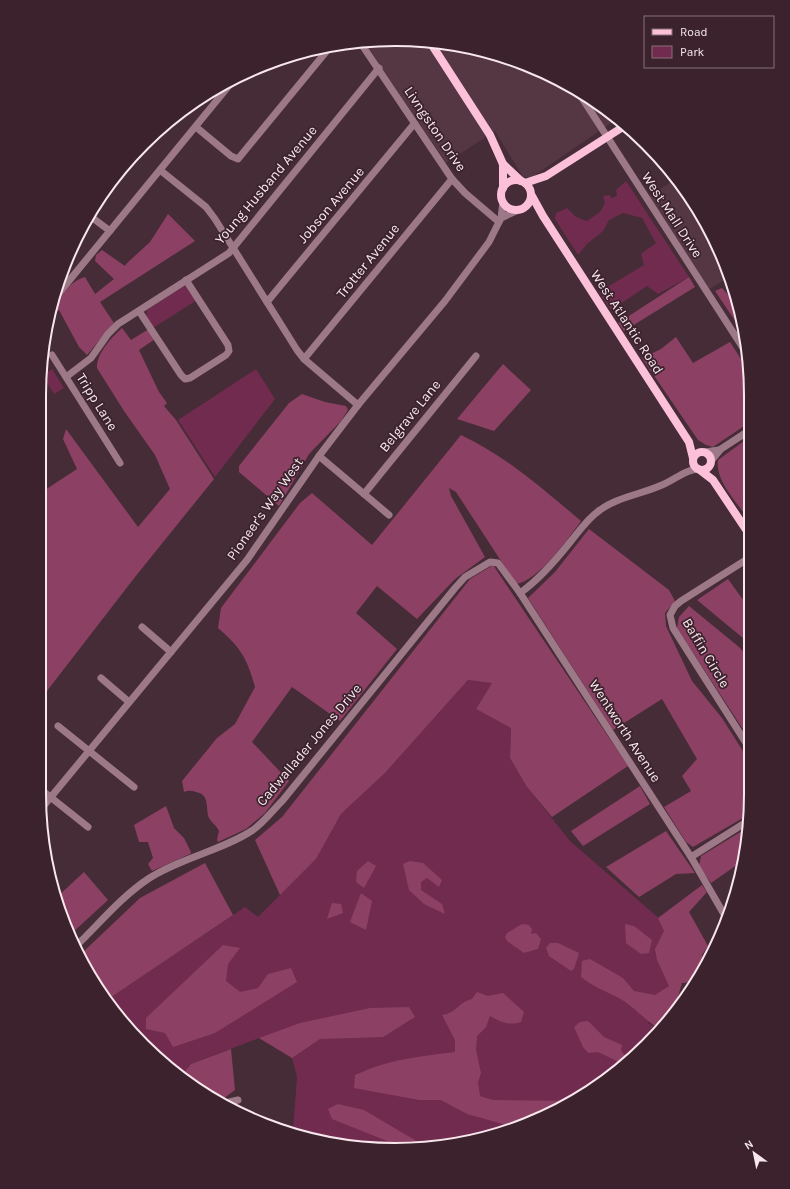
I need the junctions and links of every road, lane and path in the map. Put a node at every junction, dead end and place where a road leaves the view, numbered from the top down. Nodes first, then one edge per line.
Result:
1 (364, 48) edge
2 (434, 48) edge
3 (325, 54) edge
4 (379, 68) junction
5 (225, 91) edge
6 (584, 102) edge
7 (414, 124) junction
8 (196, 127) junction
9 (620, 129) edge
10 (606, 138) junction
11 (503, 164) junction
12 (160, 170) junction
13 (546, 176) junction
14 (452, 179) junction
15 (523, 182) junction
16 (503, 188) junction
17 (532, 194) junction
18 (503, 202) junction
19 (519, 210) junction
20 (543, 216) junction
21 (94, 219) edge
22 (500, 220) junction
23 (110, 231) junction
24 (232, 248) junction
25 (186, 280) junction
26 (63, 289) edge
27 (267, 302) junction
28 (139, 311) junction
29 (740, 343) edge
30 (52, 355) dead end
31 (476, 356) dead end
32 (304, 359) junction
33 (66, 377) junction
34 (358, 405) junction
35 (744, 434) edge
36 (689, 442) junction
37 (721, 449) junction
38 (705, 452) junction
39 (319, 456) junction
40 (692, 460) junction
41 (711, 462) junction
42 (120, 463) dead end
43 (699, 470) junction
44 (683, 474) junction
45 (713, 480) junction
46 (364, 494) junction
47 (389, 515) dead end
48 (744, 526) edge
49 (744, 561) edge
50 (498, 563) joint
51 (520, 593) junction
52 (142, 627) dead end
53 (171, 652) junction
54 (101, 678) dead end
55 (129, 702) junction
56 (58, 726) dead end
57 (744, 740) edge
58 (88, 750) junction
59 (134, 787) dead end
60 (46, 794) edge
61 (51, 798) junction
62 (46, 804) edge
63 (742, 825) edge
64 (88, 827) dead end
65 (691, 857) junction
66 (723, 912) edge
67 (80, 943) edge
68 (238, 1100) dead end
69 (231, 1102) edge

1 - 4 street, Livngston Drive
2 - 11 main road
3 - 8 street
4 - 7 street, Livngston Drive
4 - 24 street, Young Husband Avenue
5 - 8 street
6 - 10 street, West Mall Drive
7 - 14 street, Livngston Drive
7 - 27 street, Jobson Avenue
8 - 12 street
9 - 10 main road
10 - 13 main road
10 - 29 street, West Mall Drive
11 - 15 main road
11 - 16 main road
12 - 23 street
12 - 24 street
13 - 15 main road
13 - 17 main road
14 - 22 street, Livngston Drive
14 - 32 street, Trotter Avenue
15 - 16 main road
15 - 17 main road
16 - 18 main road
17 - 19 main road
17 - 20 main road, West Atlantic Road
18 - 19 main road
18 - 22 street, Pioneer's Way West
19 - 20 main road
19 - 22 street
20 - 36 main road, West Atlantic Road
21 - 23 street
22 - 34 street, Pioneer's Way West
23 - 26 street
24 - 25 street, Young Husband Avenue
24 - 27 street
25 - 28 street, Young Husband Avenue
25 - 28 street
27 - 32 street
28 - 33 street, Young Husband Avenue
30 - 33 street, Tripp Lane
31 - 46 street, Belgrave Lane
32 - 34 street
33 - 42 street, Tripp Lane
34 - 39 street, Pioneer's Way West
35 - 37 street
36 - 38 main road, West Atlantic Road
36 - 40 main road, West Atlantic Road
37 - 38 street
37 - 41 street
38 - 40 main road
38 - 41 main road, West Atlantic Road
39 - 46 street
39 - 53 street, Pioneer's Way West
40 - 43 main road, West Atlantic Road
40 - 44 street
41 - 43 main road
41 - 45 main road, West Atlantic Road
43 - 44 street
43 - 45 main road, West Atlantic Road
44 - 51 street
45 - 48 main road, West Atlantic Road
46 - 47 street
49 - 57 street, Baffin Circle
50 - 51 street, Wentworth Avenue
50 - 67 street, Cadwallader Jones Drive
51 - 65 street, Wentworth Avenue
52 - 53 street
53 - 55 street, Pioneer's Way West
54 - 55 street
55 - 58 street, Pioneer's Way West
56 - 58 street
58 - 59 street
58 - 61 street, Pioneer's Way West
60 - 61 street
61 - 62 street, Pioneer's Way West
61 - 64 street
63 - 65 street
65 - 66 street, Wentworth Avenue
68 - 69 street

